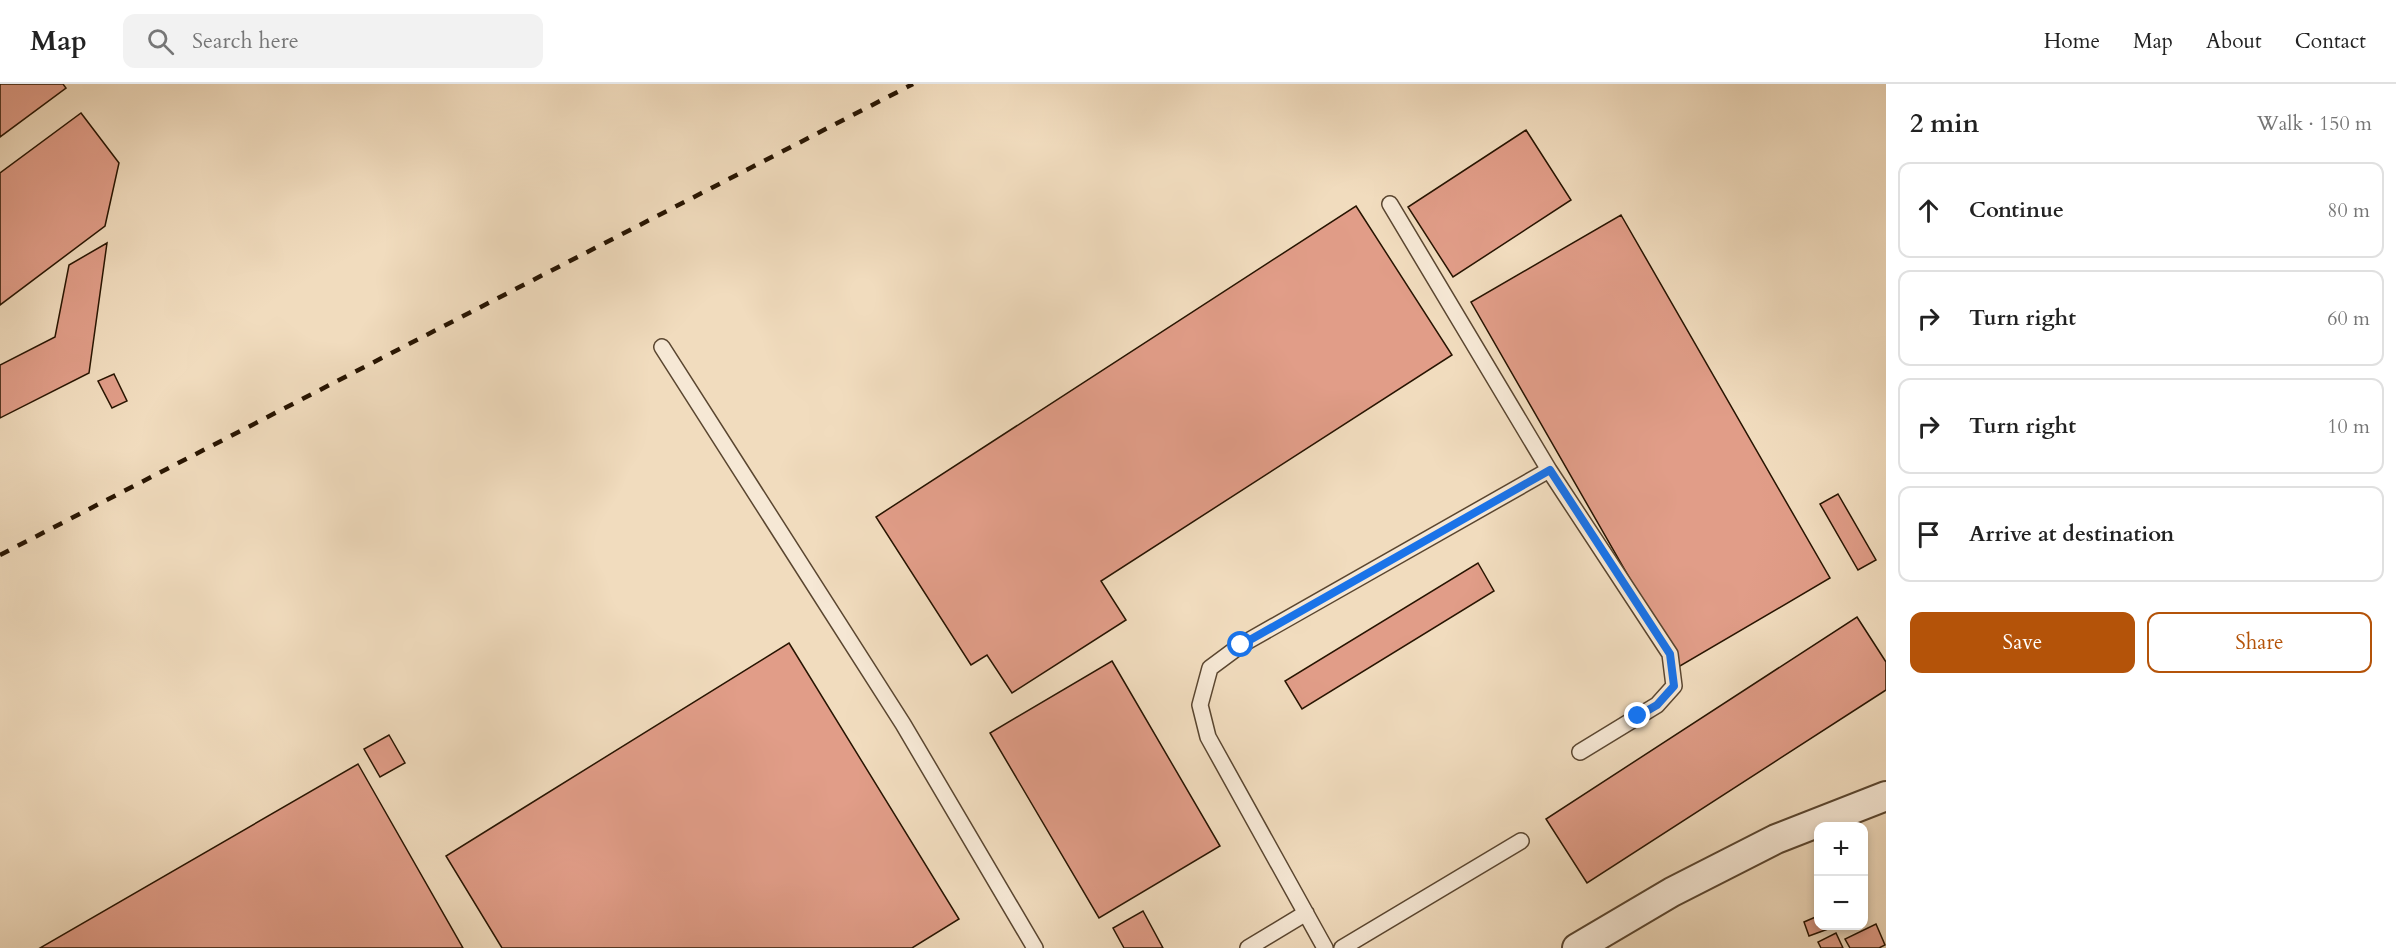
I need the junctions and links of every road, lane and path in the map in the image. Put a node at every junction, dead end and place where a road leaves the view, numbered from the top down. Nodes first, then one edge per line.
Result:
1 (1390, 204) dead end
2 (662, 347) dead end
3 (1550, 470) junction
4 (1580, 752) dead end
5 (1886, 796) edge
6 (1521, 841) dead end
7 (1306, 914) junction
8 (1035, 948) edge
9 (1248, 948) edge
10 (1325, 948) edge
11 (1342, 948) edge
12 (1577, 948) edge

1 - 3 lane
2 - 8 lane
3 - 4 lane
3 - 7 lane
5 - 12 street
6 - 11 lane
7 - 9 lane
7 - 10 lane

